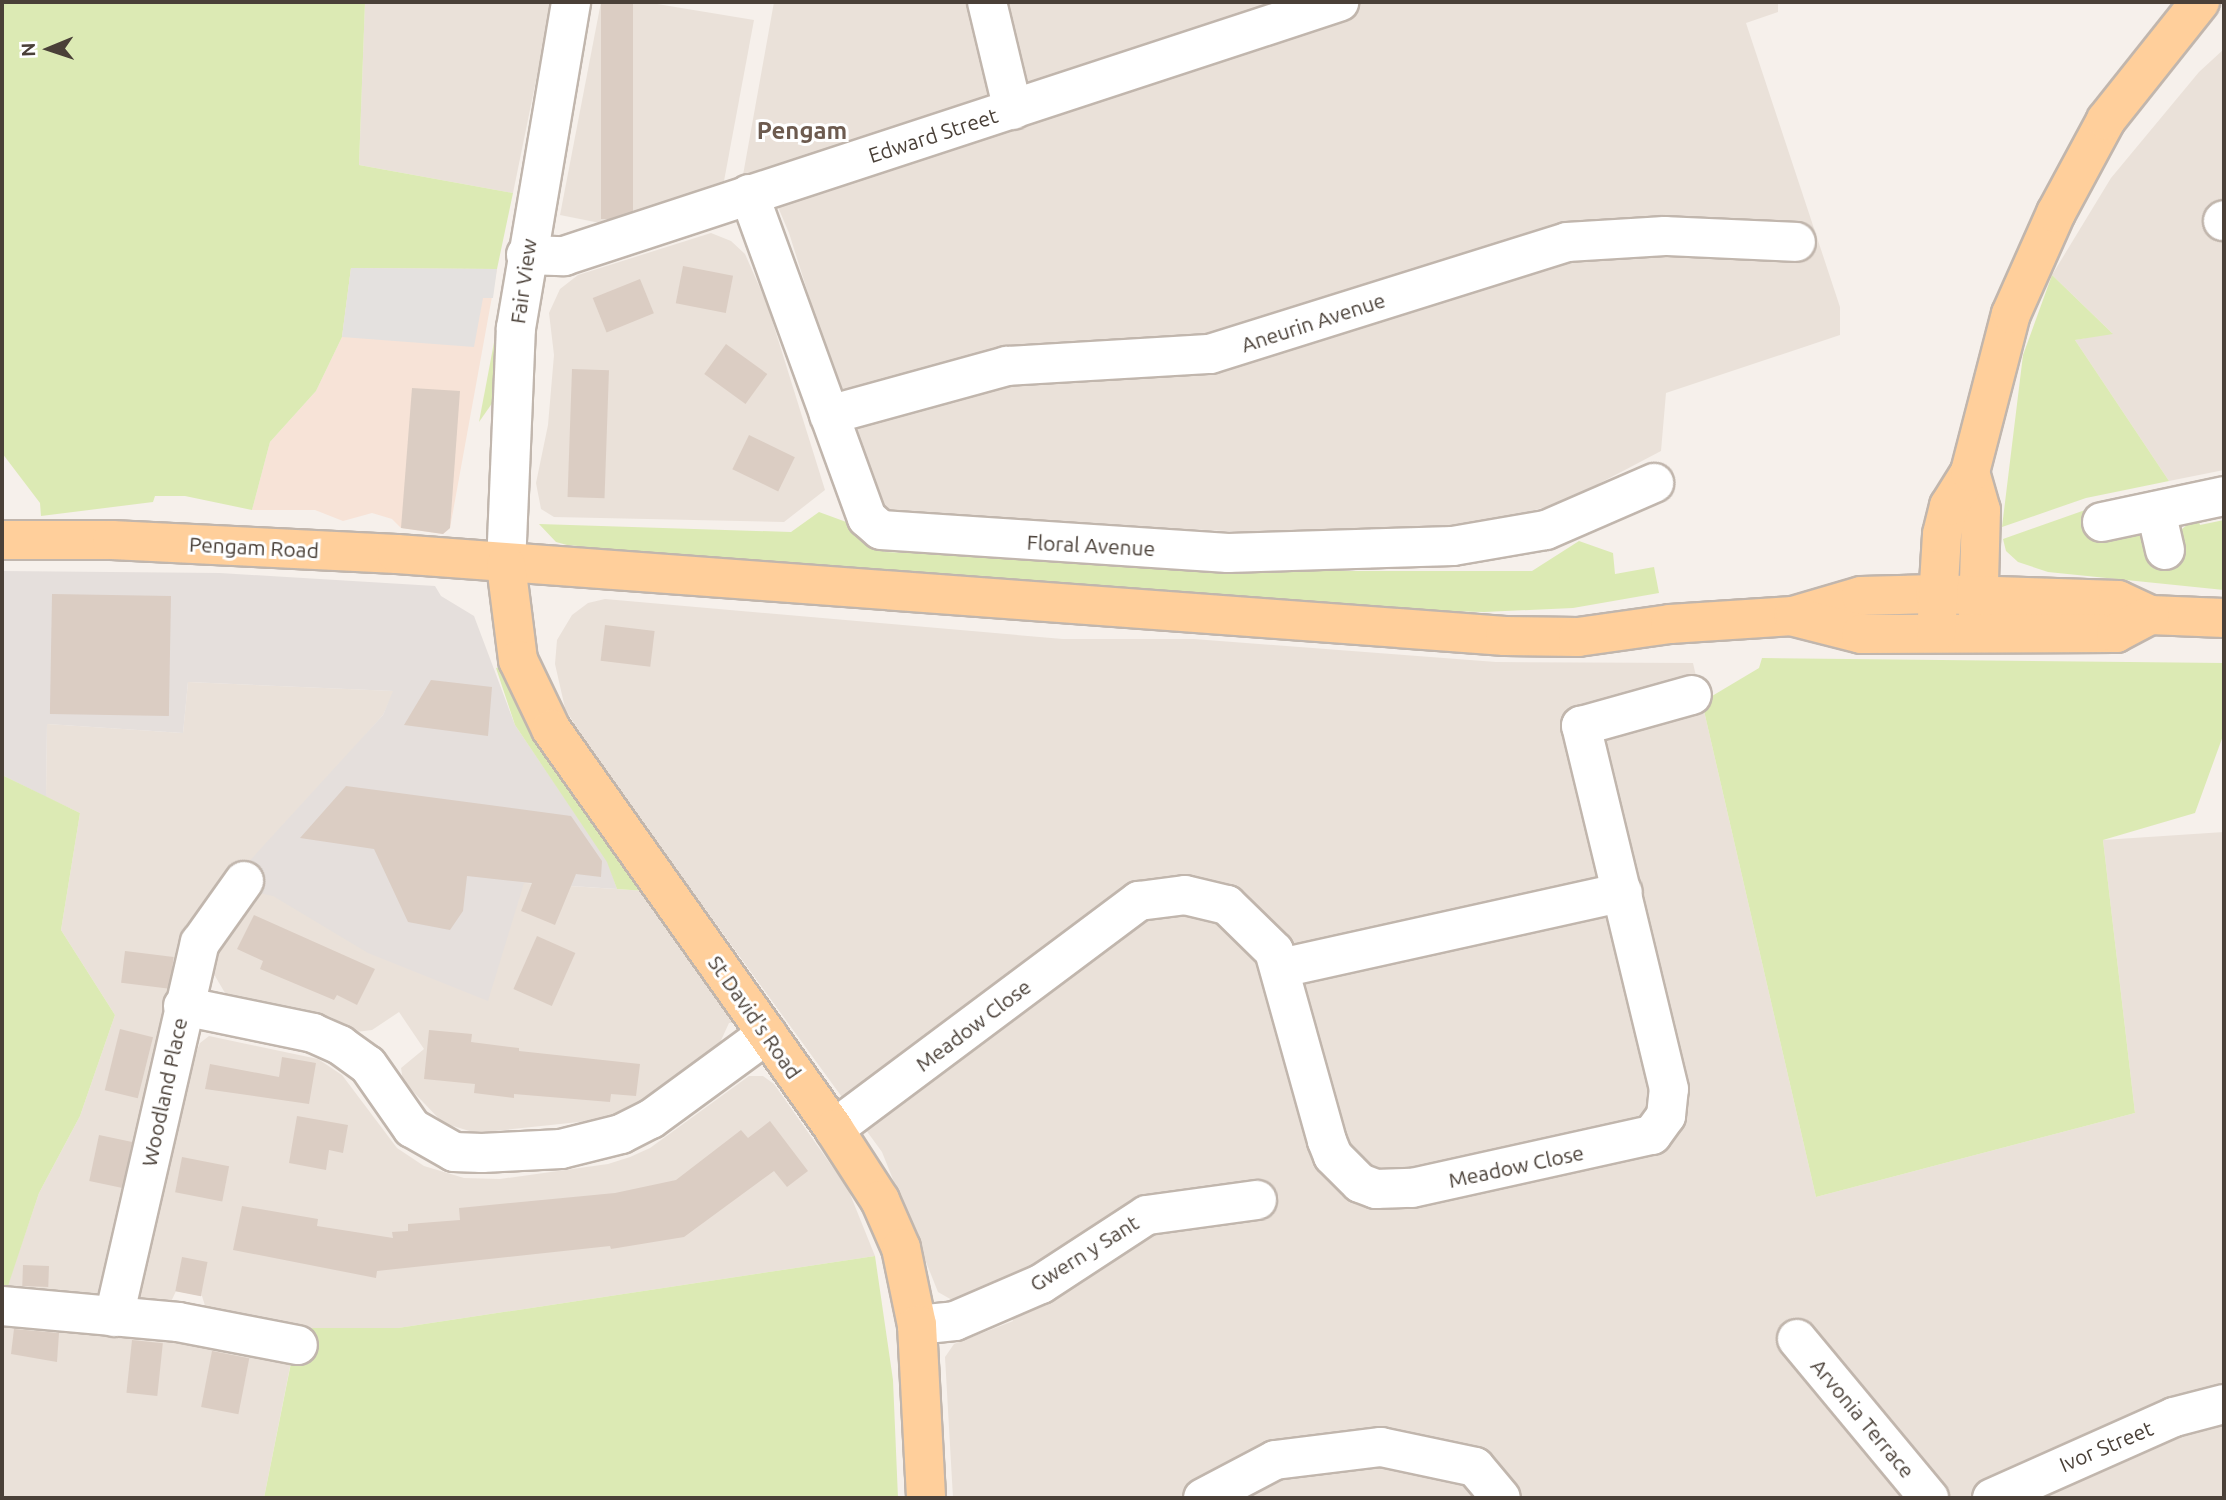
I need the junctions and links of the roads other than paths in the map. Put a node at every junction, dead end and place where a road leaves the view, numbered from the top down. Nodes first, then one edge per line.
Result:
1 (571, 2) edge
2 (987, 2) edge
3 (1339, 2) edge
4 (2200, 2) edge
5 (1013, 110) junction
6 (749, 194) junction
7 (1796, 242) dead end
8 (526, 255) junction
9 (829, 415) junction
10 (1970, 472) junction
11 (1654, 483) dead end
12 (2224, 496) edge
13 (2156, 511) junction
14 (2102, 522) dead end
15 (2, 540) edge
16 (2165, 550) dead end
17 (506, 565) junction
18 (1936, 594) junction
19 (1978, 594) junction
20 (2150, 615) junction
21 (1793, 616) junction
22 (2224, 618) edge
23 (1936, 633) junction
24 (1978, 633) junction
25 (1692, 695) dead end
26 (244, 881) dead end
27 (1623, 892) junction
28 (1281, 968) junction
29 (183, 1006) junction
30 (767, 1034) junction
31 (835, 1129) junction
32 (1257, 1200) dead end
33 (2, 1306) edge
34 (114, 1317) junction
35 (917, 1325) junction
36 (1797, 1339) dead end
37 (298, 1345) dead end
38 (2224, 1404) edge
39 (926, 1498) edge
40 (1203, 1498) edge
41 (1501, 1498) edge
42 (1929, 1498) edge
43 (1992, 1498) edge

1 - 8 street, Fair View
2 - 5 street
3 - 5 street, Edward Street
4 - 10 main road
5 - 6 street, Edward Street
6 - 8 street, Edward Street
6 - 9 street, Floral Avenue
7 - 9 street, Aneurin Avenue
8 - 17 street, Fair View
9 - 11 street, Floral Avenue
10 - 18 main road
10 - 19 main road
12 - 13 street
13 - 14 street
13 - 16 street
15 - 17 main road, Pengam Road
17 - 21 main road, Pengam Road
17 - 30 main road, St David's Road
18 - 19 main road
18 - 21 main road
18 - 23 main road
19 - 20 main road
19 - 24 main road
20 - 22 main road
20 - 24 main road
21 - 23 main road
23 - 24 main road
25 - 27 street, Meadow Close
26 - 29 street, Woodland Place
27 - 28 street
27 - 28 street, Meadow Close
28 - 31 street, Meadow Close
29 - 30 street
29 - 34 street, Woodland Place
30 - 31 main road, St David's Road
31 - 35 main road, St David's Road
32 - 35 street, Gwern y Sant
33 - 34 street
34 - 37 street
35 - 39 main road, St David's Road
36 - 42 street, Arvonia Terrace
38 - 43 street, Ivor Street
40 - 41 street

